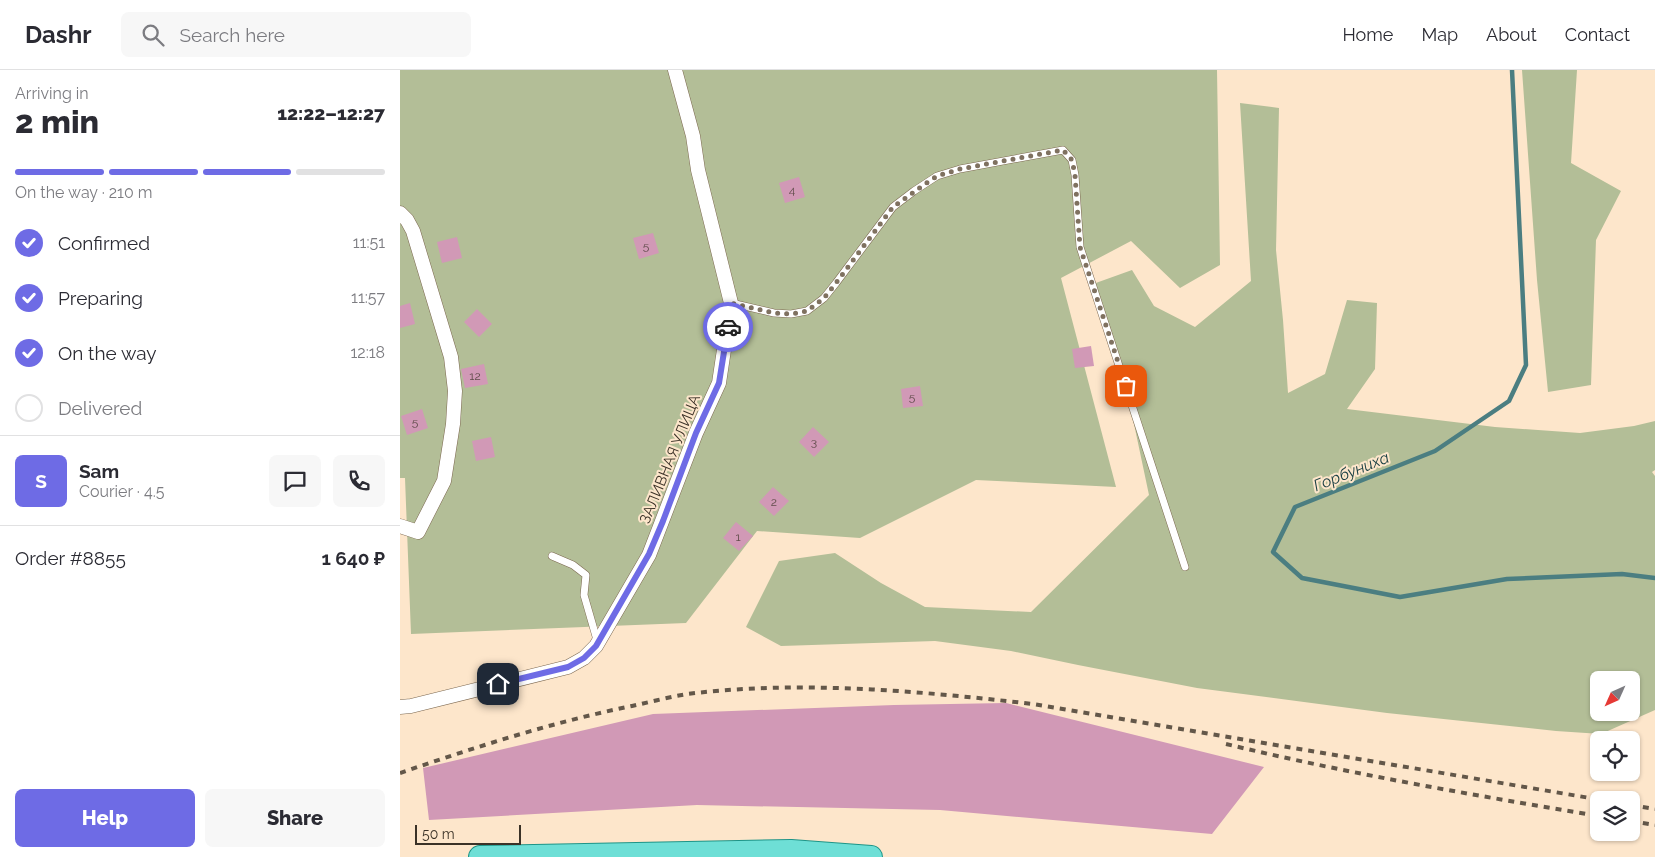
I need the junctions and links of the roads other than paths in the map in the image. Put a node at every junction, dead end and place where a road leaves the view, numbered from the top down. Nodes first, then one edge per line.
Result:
1 (675, 70) edge
2 (400, 212) edge
3 (731, 303) junction
4 (400, 526) edge
5 (552, 556) dead end
6 (1185, 567) dead end
7 (598, 643) junction
8 (400, 707) edge
9 (480, 857) edge
10 (487, 857) edge
11 (871, 857) edge

1 - 3 street, ЗАЛИВНАЯ УЛИЦА
2 - 4 street
3 - 6 lane
3 - 7 street, ЗАЛИВНАЯ УЛИЦА
5 - 7 lane
7 - 8 street, ЗАЛИВНАЯ УЛИЦА
9 - 10 main road
10 - 11 main road

